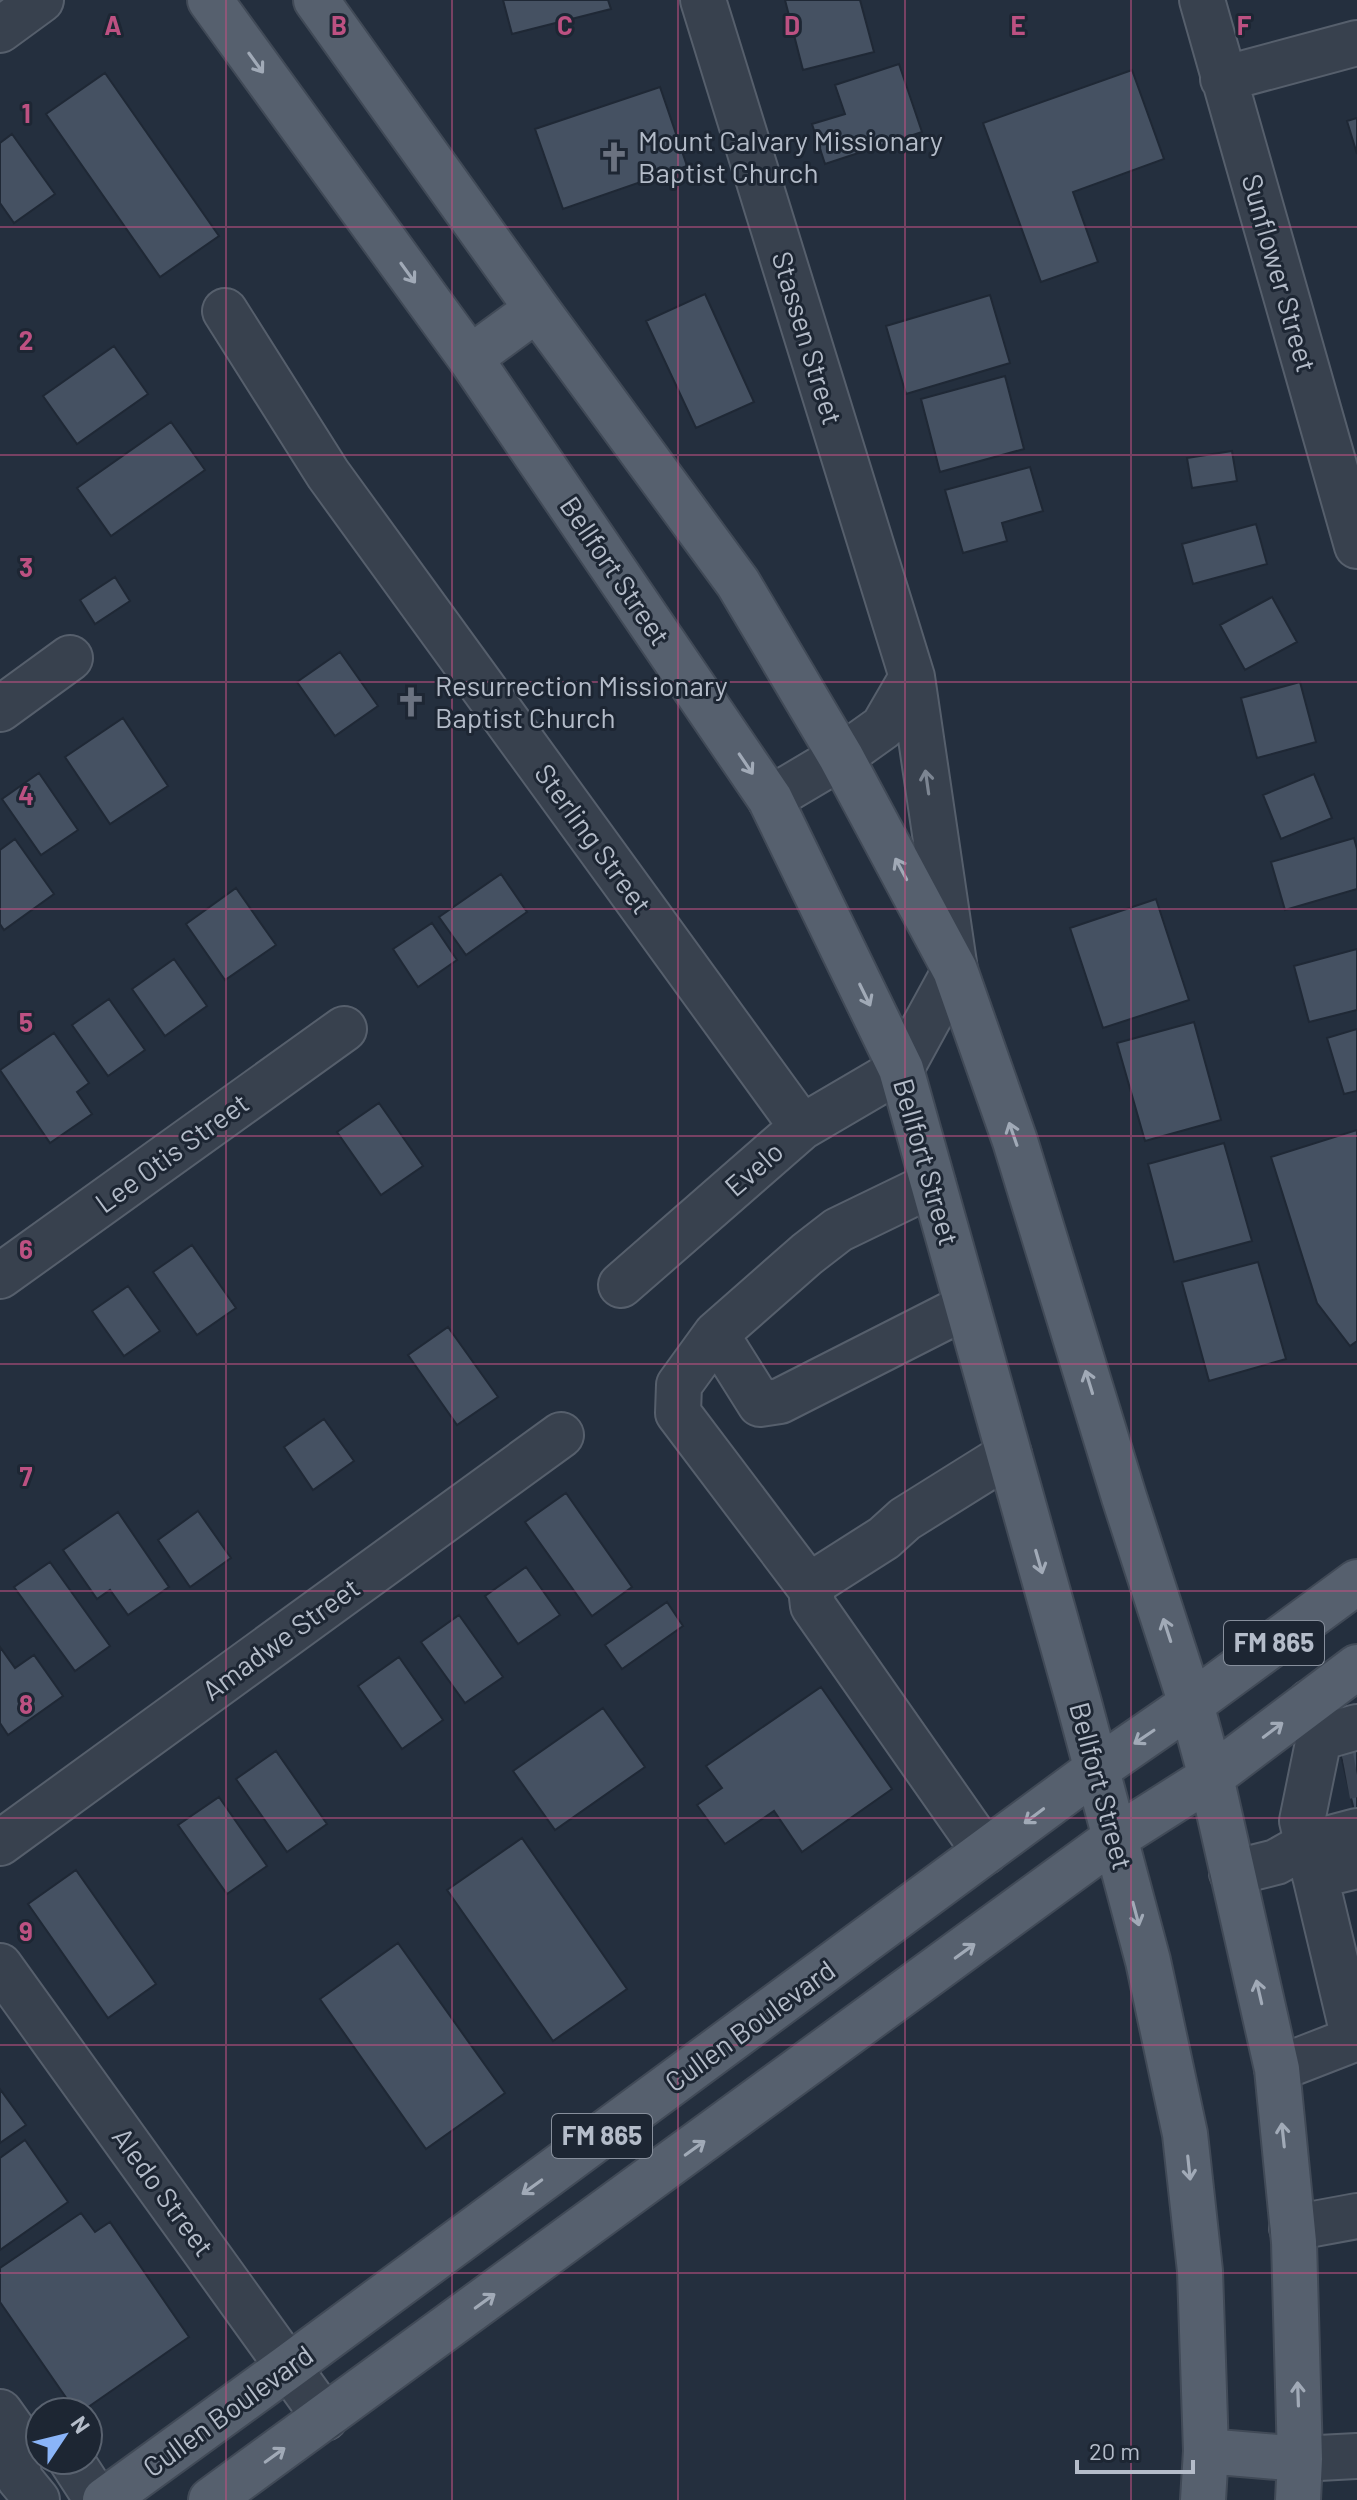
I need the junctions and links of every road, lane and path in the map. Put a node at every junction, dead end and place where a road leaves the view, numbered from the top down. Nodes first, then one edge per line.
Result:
1 (41, 0) edge
2 (210, 0) edge
3 (316, 0) edge
4 (703, 0) edge
5 (1202, 0) edge
6 (0, 30) edge
7 (1357, 43) edge
8 (1223, 79) junction
9 (537, 309) junction
10 (225, 311) dead end
11 (470, 358) junction
12 (1357, 546) edge
13 (70, 658) dead end
14 (912, 677) junction
15 (0, 709) edge
16 (841, 757) junction
17 (770, 799) junction
18 (955, 970) junction
19 (344, 1029) dead end
20 (901, 1069) junction
21 (802, 1127) junction
22 (933, 1184) junction
23 (0, 1276) edge
24 (621, 1285) dead end
25 (967, 1306) junction
26 (716, 1334) junction
27 (561, 1435) dead end
28 (1009, 1454) junction
29 (1357, 1582) edge
30 (811, 1589) junction
31 (1357, 1667) edge
32 (1191, 1704) junction
33 (1329, 1722) edge
34 (1097, 1769) junction
35 (1211, 1777) junction
36 (1357, 1831) edge
37 (1115, 1838) junction
38 (0, 1843) edge
39 (985, 1852) junction
40 (1312, 1860) junction
41 (1357, 1866) edge
42 (1232, 1873) junction
43 (0, 1966) edge
44 (1356, 2038) edge
45 (1277, 2069) junction
46 (1357, 2216) edge
47 (1292, 2228) junction
48 (288, 2367) junction
49 (325, 2418) junction
50 (18, 2427) edge
51 (1206, 2451) junction
52 (1357, 2456) edge
53 (81, 2476) edge
54 (1299, 2480) edge
55 (37, 2500) edge
56 (97, 2500) edge
57 (105, 2500) edge
58 (211, 2500) edge
59 (1203, 2500) edge

1 - 6 street
2 -> 11 main road, Bellfort Street
3 - 9 main road
4 - 14 street, Stassen Street
5 - 8 street, Sunflower Street
7 - 8 street
8 - 12 street, Sunflower Street
9 - 11 main road
9 - 16 main road
10 - 21 street, Sterling Street
11 -> 17 main road, Bellfort Street
13 - 15 street
14 - 16 street
18 -> 14 street, Stassen Street
16 - 17 street
18 -> 16 main road
17 -> 20 main road, Bellfort Street
18 - 20 street
32 -> 18 main road
19 - 23 street, Lee Otis Street
20 - 21 street, Evelo
20 - 22 main road, Bellfort Street
21 - 24 street, Evelo
22 - 25 main road, Bellfort Street
22 - 26 street
25 - 26 street
25 - 28 main road, Bellfort Street
26 - 30 street
27 - 38 street, Amadwe Street
28 - 30 street
28 -> 34 main road, Bellfort Street
29 - 32 main road, Cullen Boulevard / FM 865
30 - 39 street
31 - 33 main road, FM 865
32 -> 34 main road, Cullen Boulevard / FM 865
32 - 35 main road
35 -> 33 main road, FM 865
33 - 40 street
34 - 37 main road, Bellfort Street
34 -> 39 main road, Cullen Boulevard / FM 865
35 - 37 main road, FM 865
35 - 42 main road
36 - 40 street
49 -> 37 main road, FM 865
37 -> 51 main road, Bellfort Street
39 -> 48 main road, Cullen Boulevard / FM 865
40 - 41 street
40 - 42 street
40 - 44 street
45 -> 42 main road
43 - 48 street, Aledo Street
44 - 45 street
47 -> 45 main road
46 - 47 street
54 -> 47 main road
48 - 49 street, Aledo Street
48 - 57 main road, Cullen Boulevard / FM 865
58 -> 49 main road, FM 865
50 - 55 street
51 - 54 main road
51 - 59 main road, Bellfort Street
52 - 54 street
53 - 56 street

